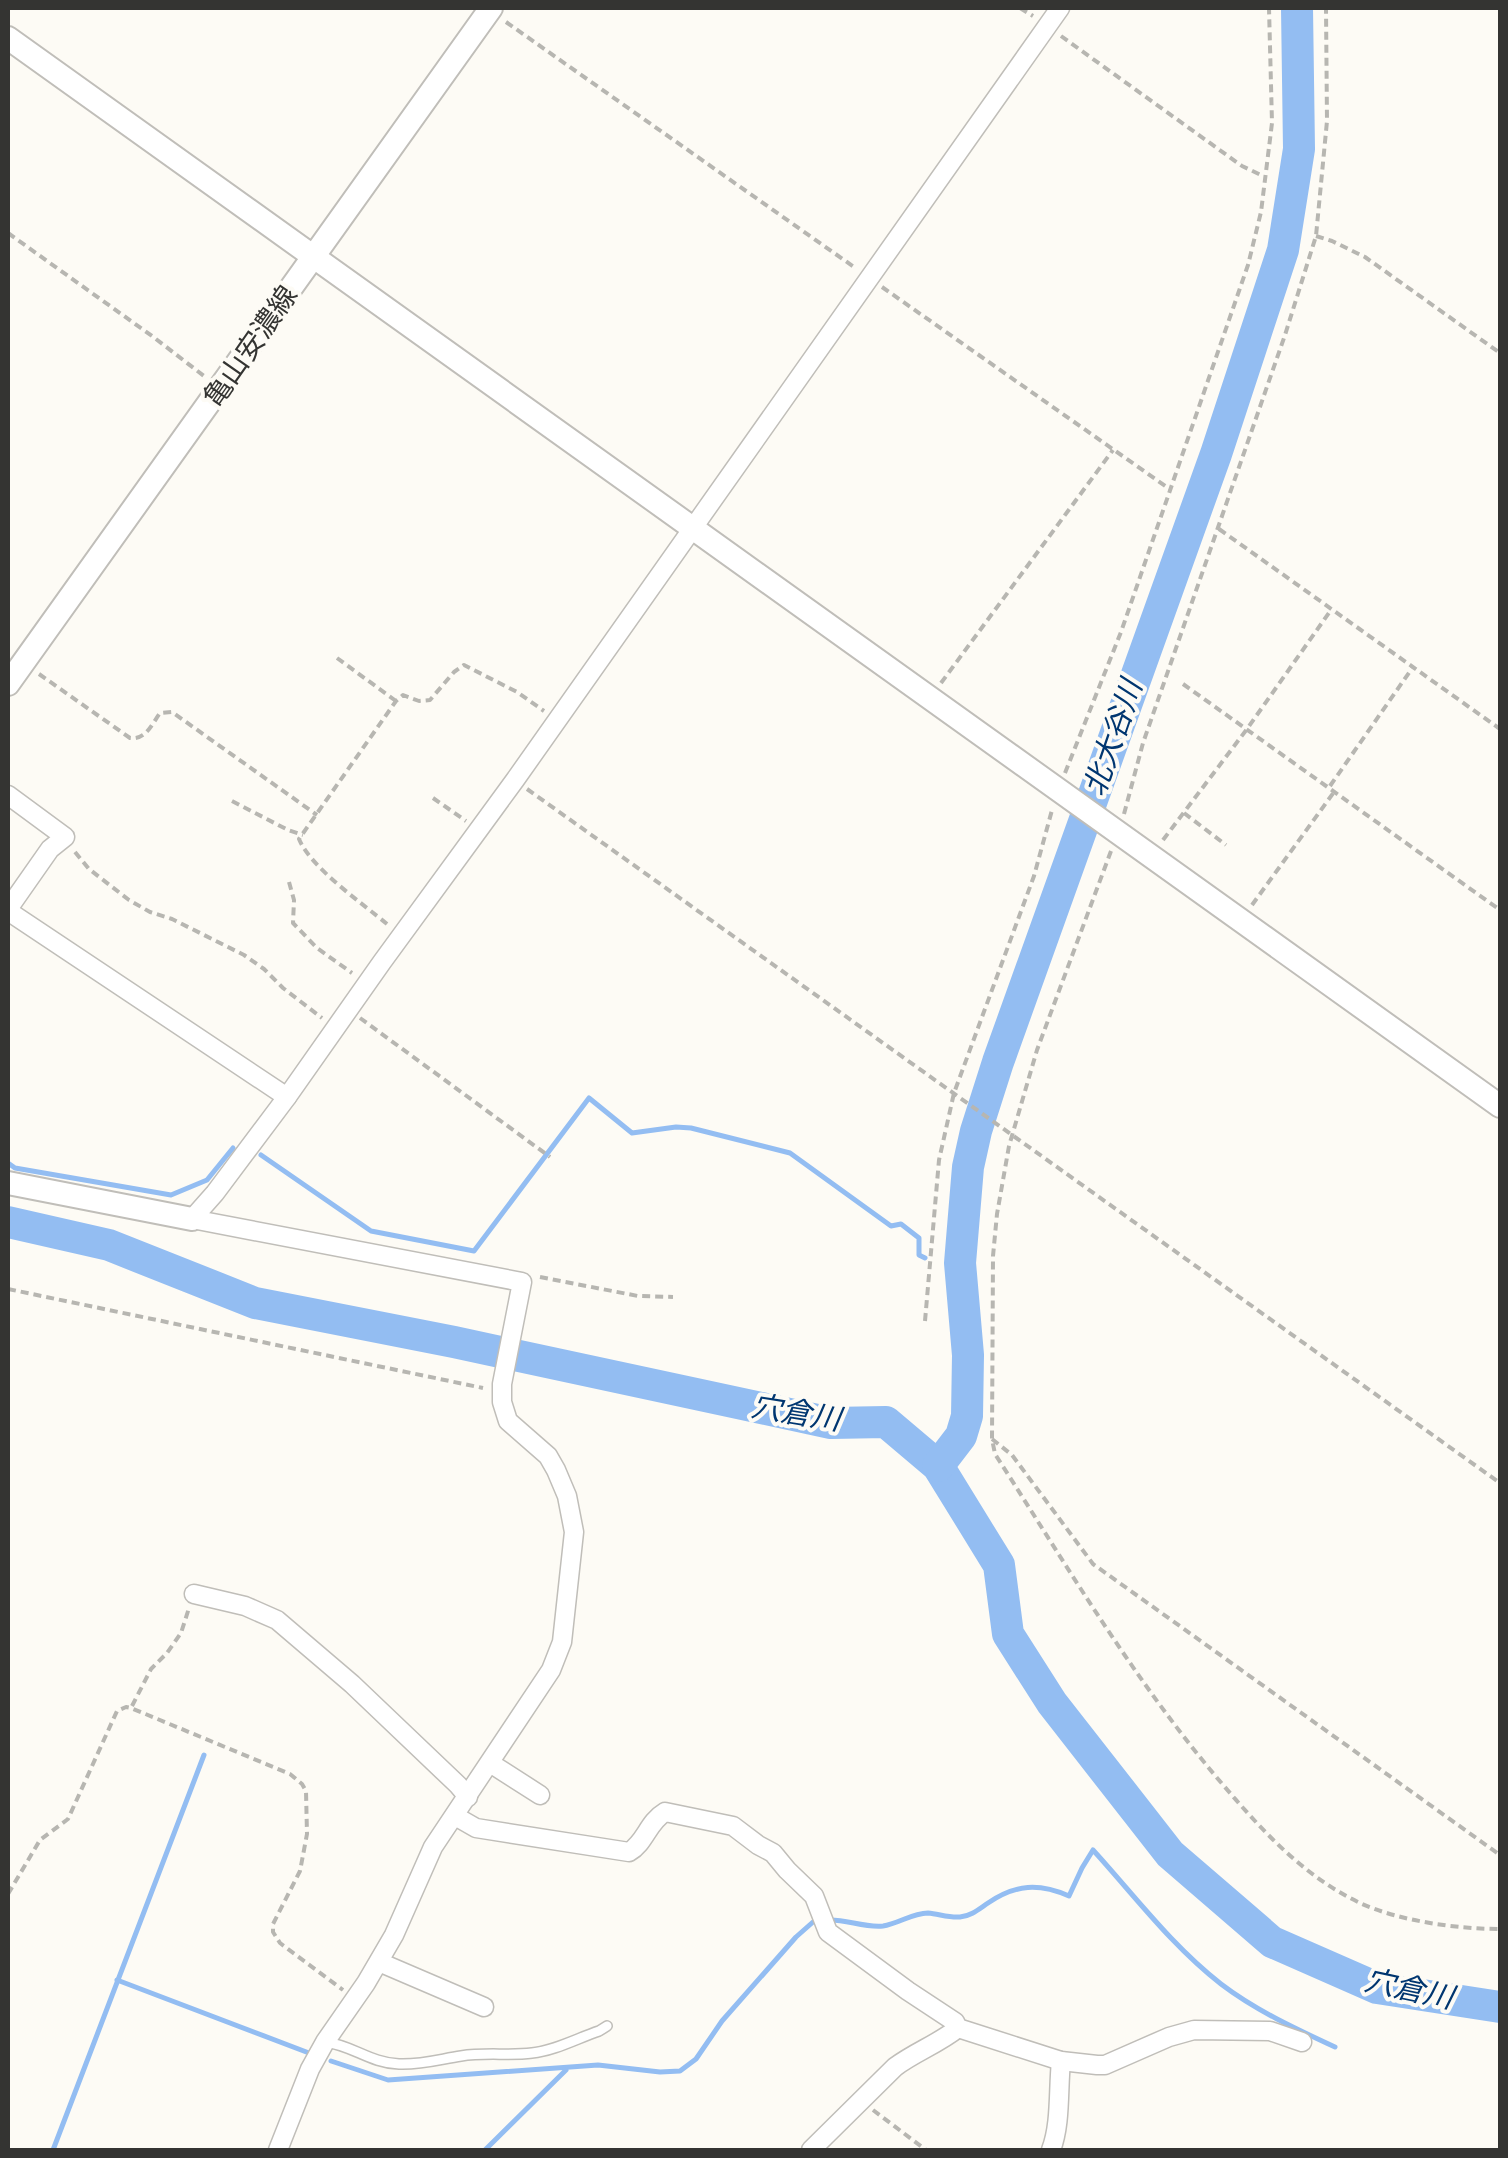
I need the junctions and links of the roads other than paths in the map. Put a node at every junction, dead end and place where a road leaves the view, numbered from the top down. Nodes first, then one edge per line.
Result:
1 (1060, 8) edge
2 (490, 9) edge
3 (8, 38) edge
4 (314, 256) junction
5 (692, 530) junction
6 (8, 684) edge
7 (8, 795) edge
8 (8, 910) edge
9 (286, 1097) junction
10 (1500, 1106) edge
11 (8, 1184) edge
12 (192, 1219) junction
13 (194, 1594) road end
14 (490, 1764) junction
15 (540, 1795) dead end
16 (468, 1798) junction
17 (455, 1816) junction
18 (379, 1962) junction
19 (484, 2007) dead end
20 (607, 2026) dead end
21 (958, 2028) junction
22 (325, 2042) junction
23 (1302, 2042) dead end
24 (1061, 2061) junction
25 (278, 2150) edge
26 (812, 2150) edge
27 (1051, 2150) edge

1 - 5 street
2 - 4 street, 亀山安濃線
3 - 4 street
4 - 5 street
4 - 6 street, 亀山安濃線
5 - 9 street
5 - 10 street
7 - 8 street
8 - 9 street
9 - 12 street
11 - 12 street
12 - 14 street
13 - 16 street
14 - 15 street
14 - 16 street
16 - 17 street
17 - 18 street
17 - 21 street
18 - 19 street
18 - 22 street
20 - 22 lane
21 - 24 street
21 - 26 street
22 - 25 street
23 - 24 street
24 - 27 street

